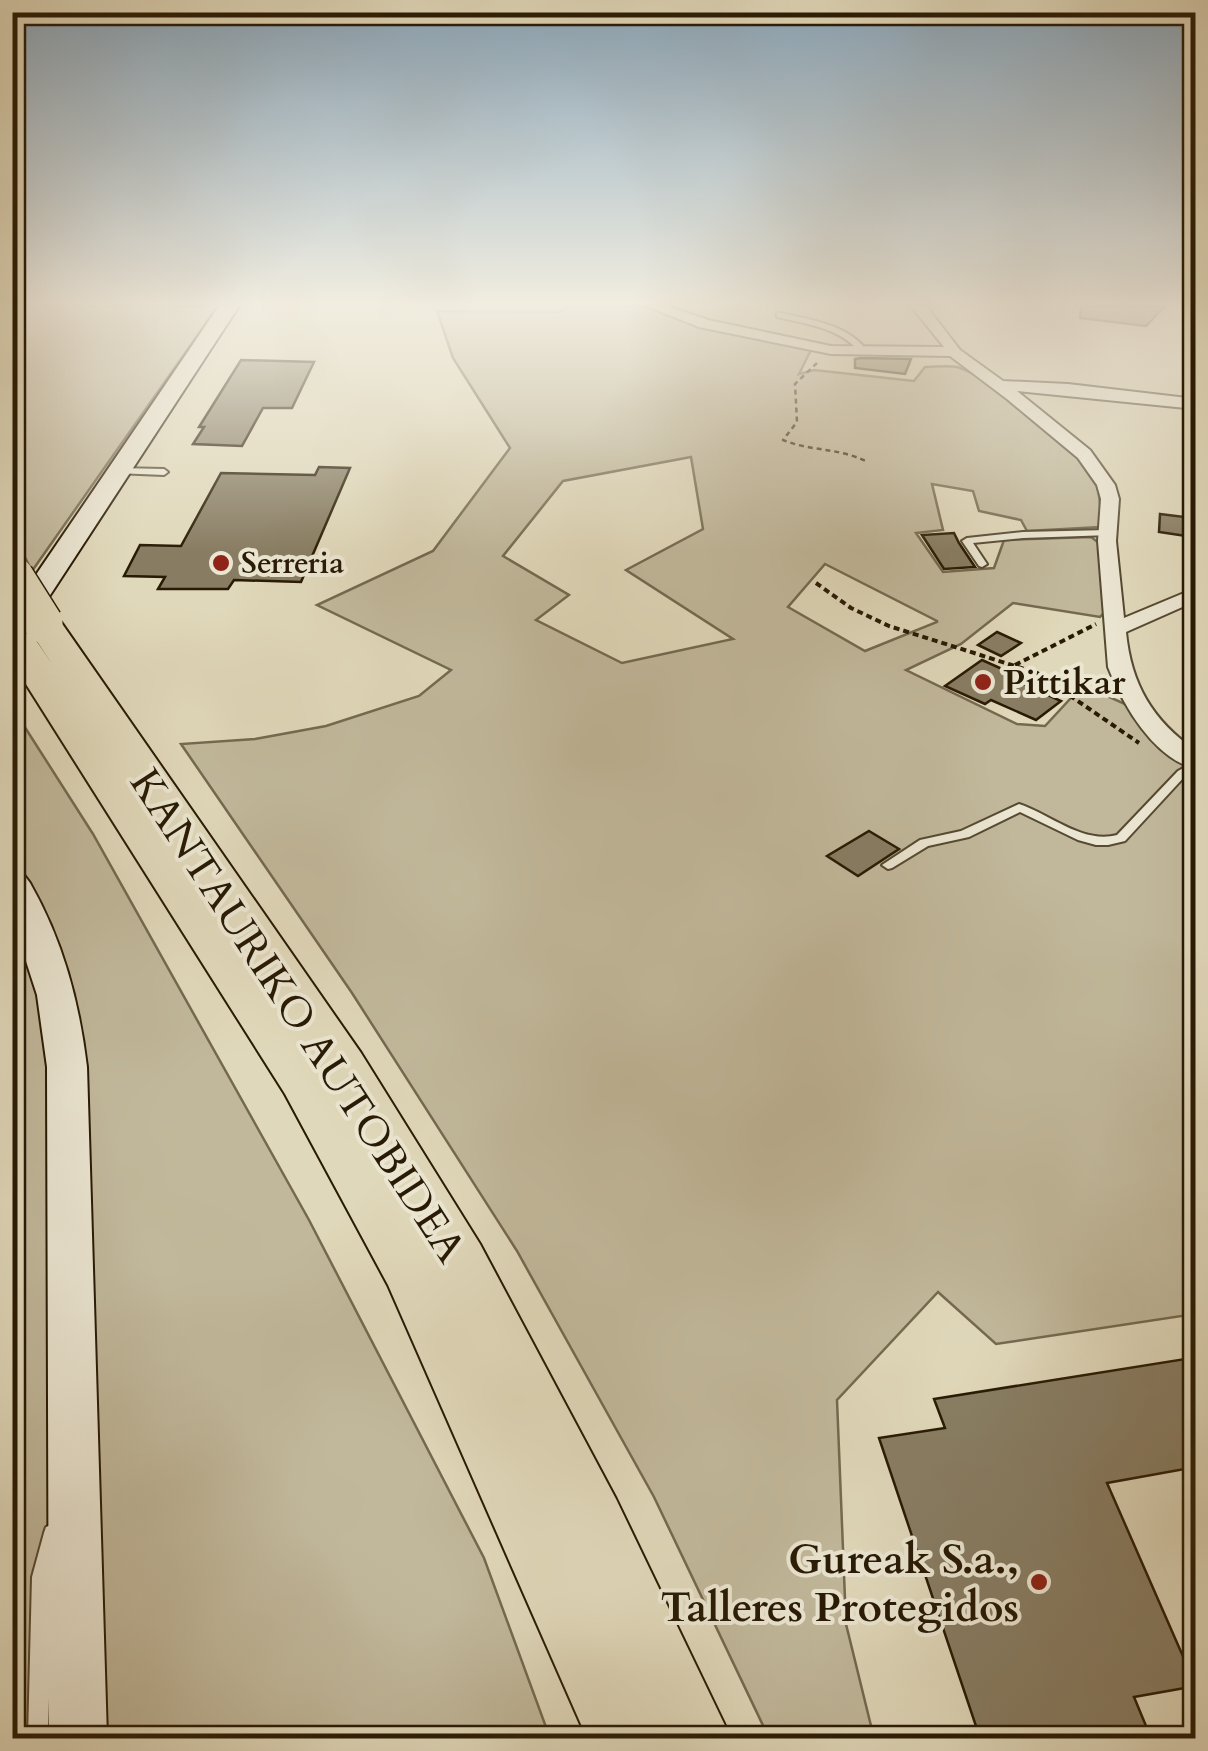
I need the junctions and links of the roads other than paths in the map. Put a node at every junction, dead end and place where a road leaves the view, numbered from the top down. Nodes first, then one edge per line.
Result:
1 (174, 388) edge
2 (1002, 388) edge
3 (1039, 388) edge
4 (1196, 404) edge
5 (118, 471) junction
6 (164, 472) dead end
7 (1108, 534) junction
8 (982, 564) dead end
9 (1196, 594) edge
10 (22, 610) edge
11 (1116, 621) junction
12 (1196, 763) edge
13 (888, 866) dead end
14 (12, 884) edge
15 (75, 1502) junction
16 (38, 1738) edge
17 (78, 1738) edge
18 (625, 1738) edge
19 (694, 1738) edge

1 - 5 main road
2 - 7 street
3 - 4 street
5 - 6 lane
5 - 10 main road
7 - 8 lane
7 - 11 street
9 - 11 street
10 - 18 highway, KANTAURIKO AUTOBIDEA
10 - 19 highway, KANTAURIKO AUTOBIDEA
11 - 12 street
12 - 13 lane
14 - 15 main road
15 - 16 lane
15 - 17 main road

